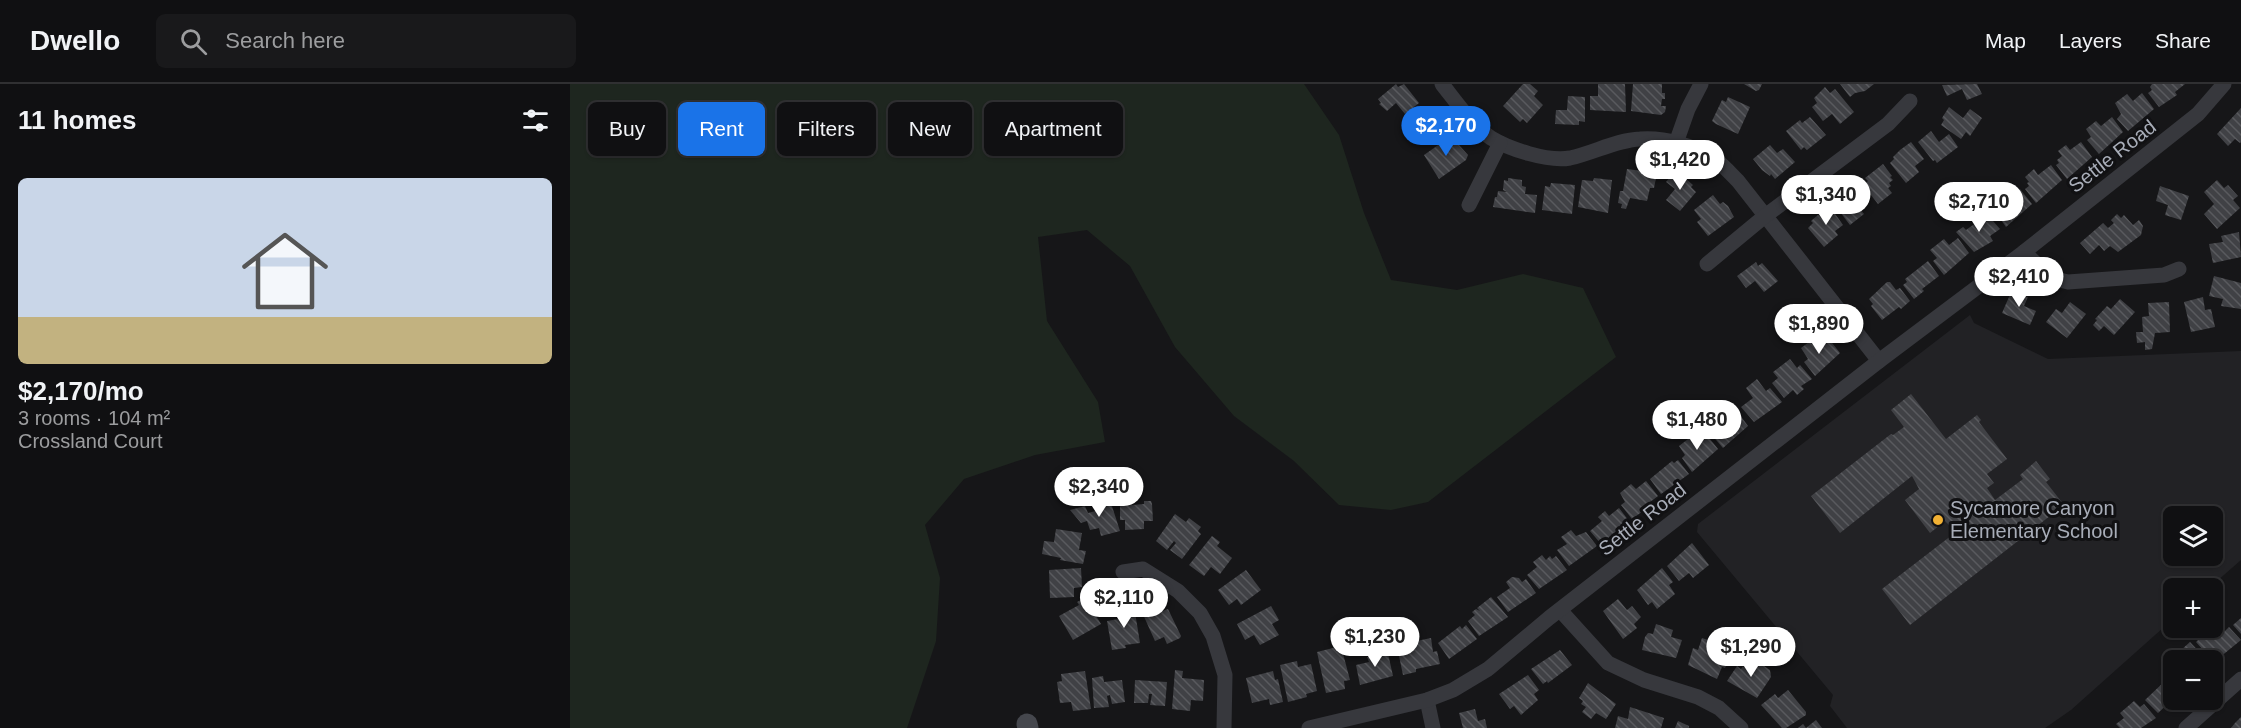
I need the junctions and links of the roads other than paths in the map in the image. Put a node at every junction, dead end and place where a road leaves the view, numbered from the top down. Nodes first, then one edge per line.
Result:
1 (1442, 84) edge
2 (1701, 84) edge
3 (2224, 84) edge
4 (1910, 101) dead end
5 (1500, 143) junction
6 (1676, 143) junction
7 (1469, 205) dead end
8 (1765, 216) junction
9 (2024, 252) junction
10 (1707, 264) dead end
11 (2179, 269) dead end
12 (1879, 361) junction
13 (1123, 572) dead end
14 (1560, 610) junction
15 (2241, 679) edge
16 (1427, 700) junction
17 (1224, 728) edge
18 (1309, 728) edge
19 (1433, 728) edge
20 (1741, 728) edge
21 (2186, 728) edge

1 - 5 street
2 - 6 street
3 - 9 street, Settle Road
4 - 8 street
5 - 6 street
5 - 7 street
6 - 8 street
8 - 10 street
8 - 12 street
9 - 11 street
9 - 12 street, Settle Road
12 - 14 street, Settle Road
13 - 17 street
14 - 16 street, Settle Road
14 - 20 street
15 - 21 street
16 - 18 street, Settle Road
16 - 19 street

